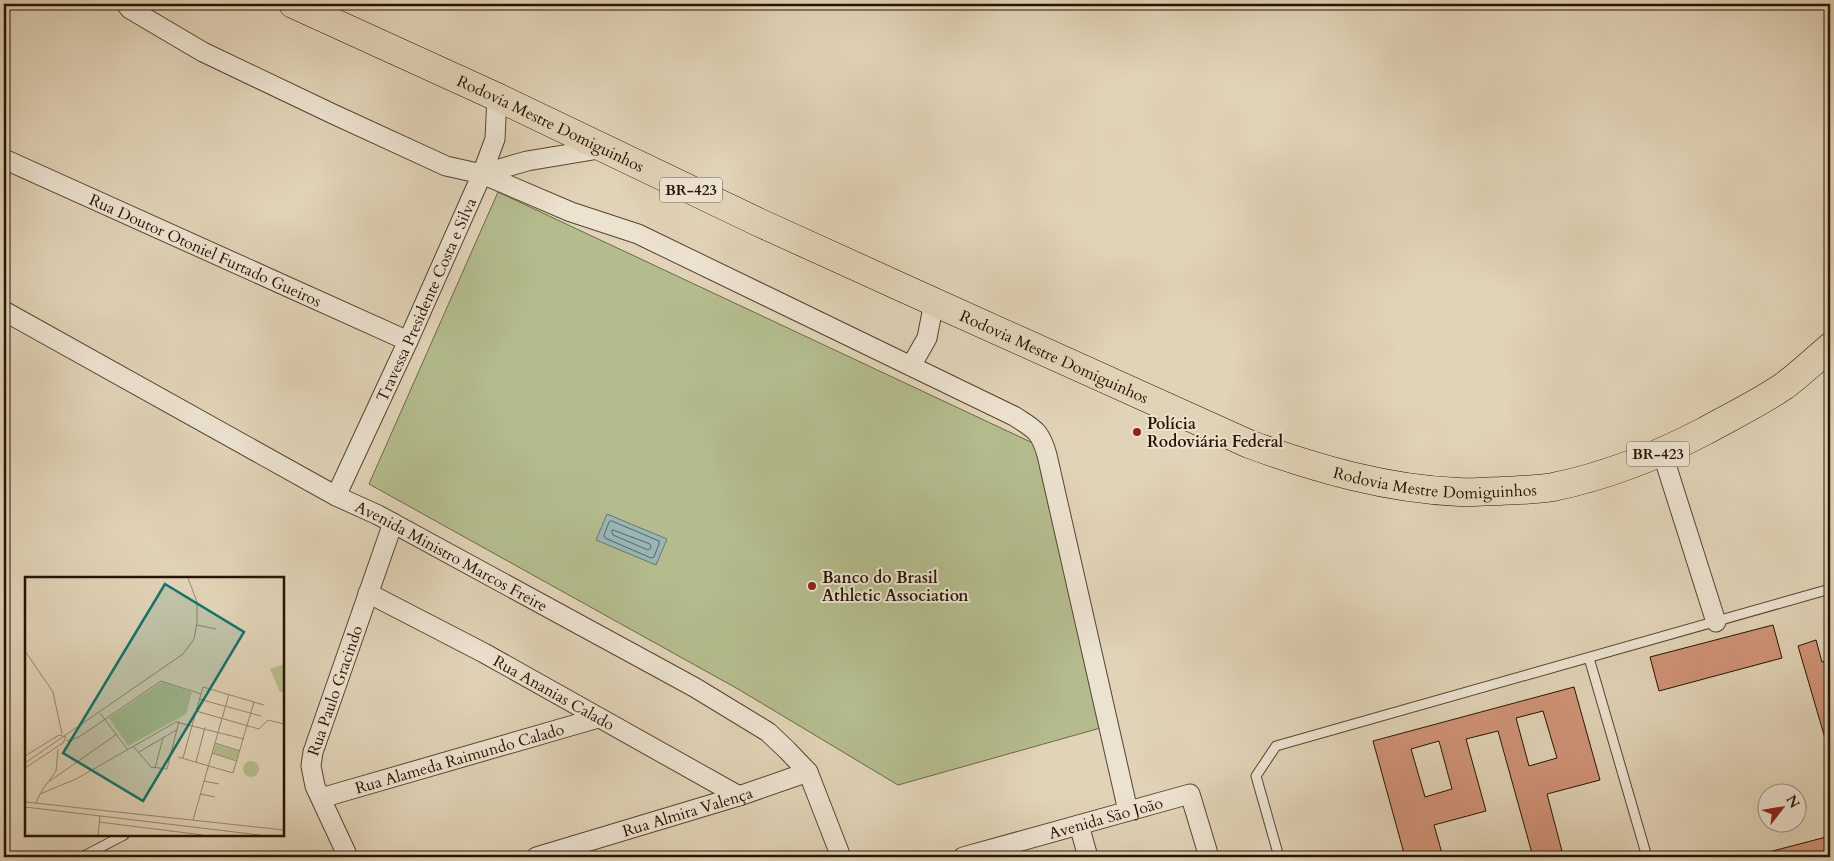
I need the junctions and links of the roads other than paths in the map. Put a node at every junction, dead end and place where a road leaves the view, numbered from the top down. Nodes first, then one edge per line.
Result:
1 (126, 4) edge
2 (280, 4) edge
3 (300, 6) edge
4 (497, 97) junction
5 (605, 148) junction
6 (4, 159) edge
7 (482, 174) junction
8 (934, 302) junction
9 (4, 312) edge
10 (408, 341) junction
11 (1830, 347) edge
12 (911, 366) junction
13 (1662, 452) junction
14 (336, 496) junction
15 (393, 523) junction
16 (1830, 589) edge
17 (368, 593) junction
18 (1716, 622) junction
19 (1589, 658) junction
20 (598, 718) junction
21 (808, 772) junction
22 (739, 796) junction
23 (321, 798) junction
24 (1128, 811) junction
25 (1079, 825) junction
26 (122, 836) edge
27 (82, 857) edge
28 (348, 857) edge
29 (536, 857) edge
30 (841, 857) edge
31 (966, 857) edge
32 (1088, 857) edge
33 (1208, 857) edge
34 (1279, 857) edge
35 (1647, 857) edge

1 - 7 street
2 - 3 street
3 - 4 main road, Rodovia Mestre Domiguinhos / BR-423
4 - 5 main road, Rodovia Mestre Domiguinhos / BR-423
4 - 7 street, Travessa Presidente Costa e Silva
5 - 7 street
5 - 8 main road, Rodovia Mestre Domiguinhos / BR-423
6 - 10 street, Rua Doutor Otoniel Furtado Gueiros
7 - 10 street, Travessa Presidente Costa e Silva
7 - 12 street
8 - 12 street
8 - 13 main road, Rodovia Mestre Domiguinhos / BR-423
9 - 14 street, Avenida Ministro Marcos Freire
10 - 14 street, Travessa Presidente Costa e Silva
11 - 13 main road, Rodovia Mestre Domiguinhos / BR-423
12 - 24 street
13 - 18 street
14 - 15 street, Avenida Ministro Marcos Freire
15 - 17 street, Rua Paulo Gracindo
15 - 21 street, Avenida Ministro Marcos Freire
16 - 18 lane
17 - 20 street, Rua Ananias Calado
17 - 23 street, Rua Paulo Gracindo
18 - 19 lane
19 - 34 lane
19 - 35 lane
20 - 22 street, Rua Ananias Calado
20 - 23 street, Rua Alameda Raimundo Calado
21 - 22 street, Rua Almira Valença
21 - 30 street, Avenida Ministro Marcos Freire
22 - 29 street, Rua Almira Valença
23 - 28 street, Rua Paulo Gracindo
24 - 25 street, Avenida São João
24 - 33 street, Avenida São João
25 - 31 street, Avenida São João
25 - 32 street
26 - 27 lane

